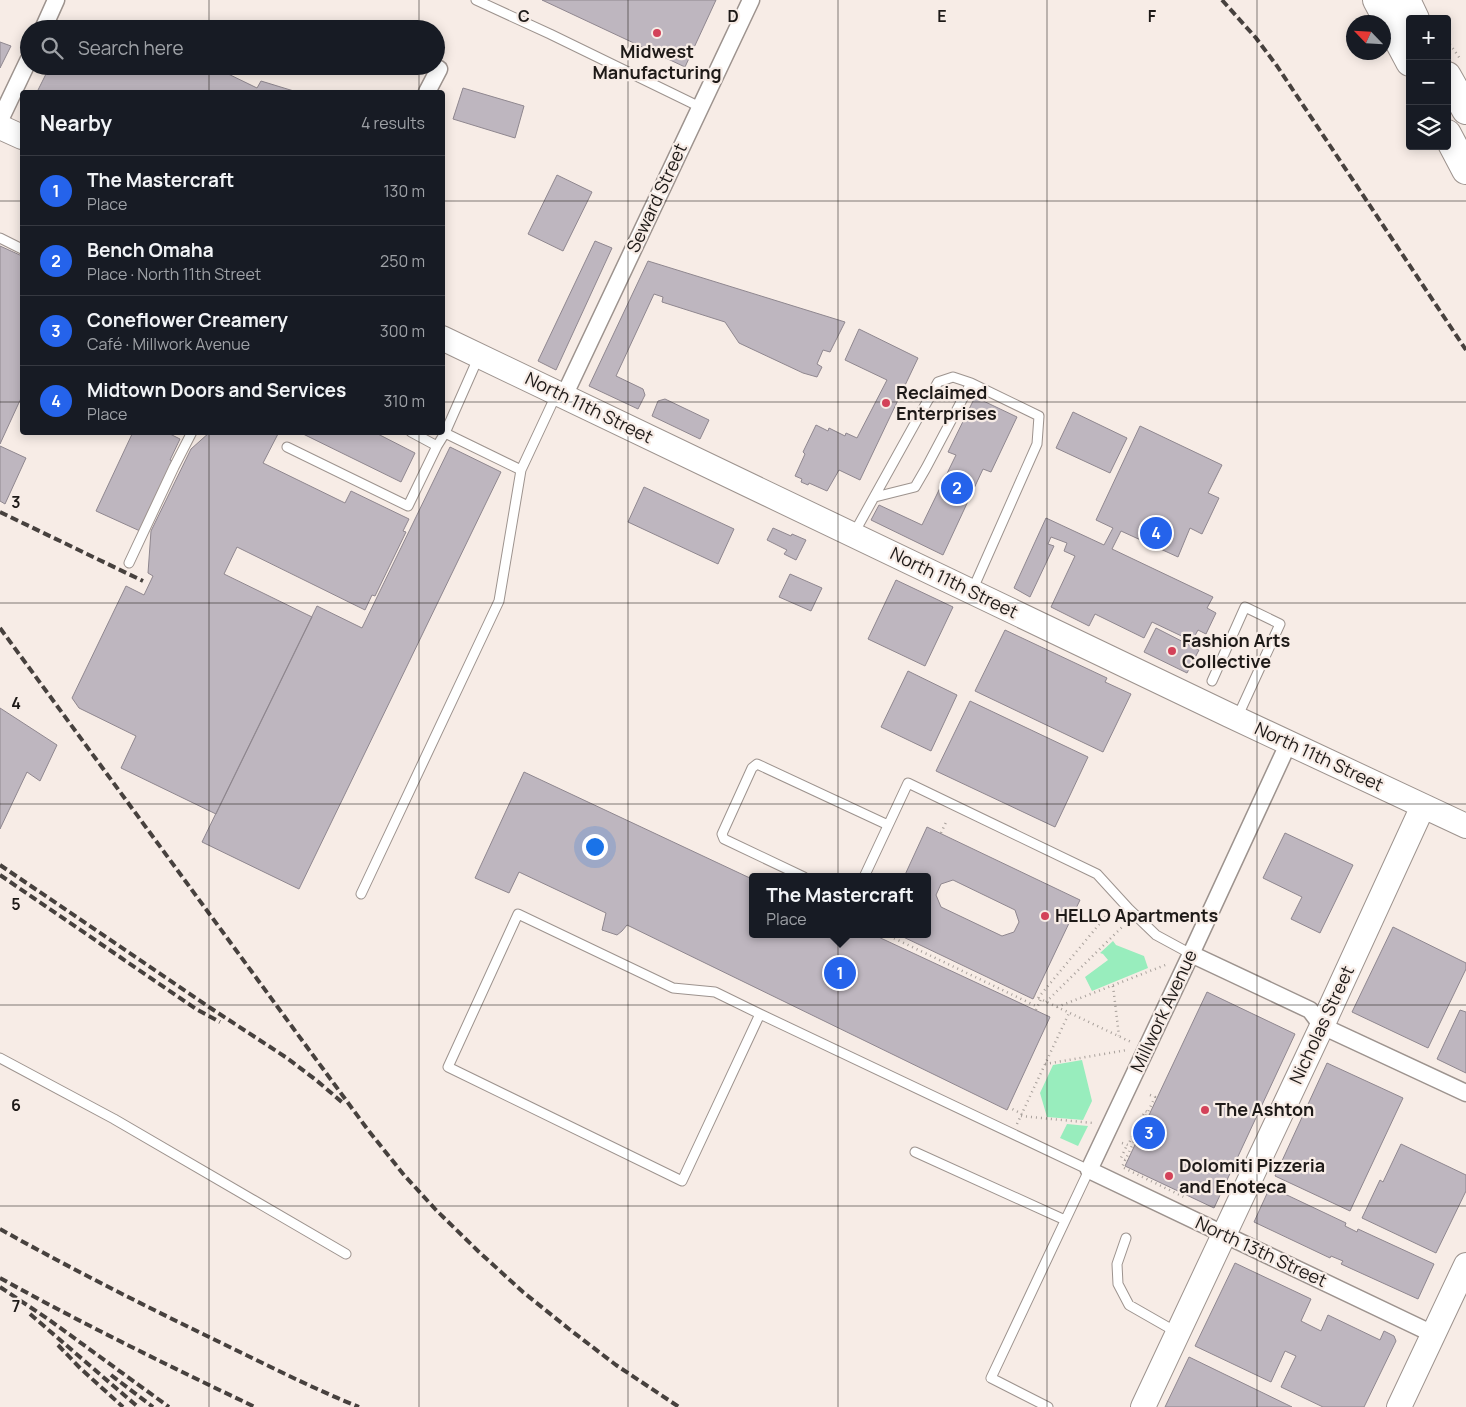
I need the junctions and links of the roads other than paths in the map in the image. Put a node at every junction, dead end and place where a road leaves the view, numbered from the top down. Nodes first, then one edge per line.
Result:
1 (56, 0) edge
2 (476, 0) edge
3 (750, 0) edge
4 (1378, 1) edge
5 (47, 20) edge
6 (1409, 60) edge
7 (1455, 70) edge
8 (21, 75) edge
9 (435, 75) edge
10 (428, 90) edge
11 (700, 107) junction
12 (1466, 110) edge
13 (0, 120) edge
14 (0, 127) edge
15 (20, 136) edge
16 (1451, 142) edge
17 (1466, 170) edge
18 (0, 238) edge
19 (20, 248) edge
20 (445, 339) edge
21 (479, 356) junction
22 (971, 383) junction
23 (560, 394) junction
24 (445, 431) edge
25 (445, 433) edge
26 (190, 435) edge
27 (417, 435) edge
28 (443, 435) edge
29 (437, 446) junction
30 (287, 447) dead end
31 (521, 470) junction
32 (875, 497) junction
33 (853, 535) junction
34 (129, 563) dead end
35 (972, 592) junction
36 (1212, 681) dead end
37 (1237, 718) junction
38 (1289, 742) junction
39 (1423, 806) junction
40 (888, 825) junction
41 (1466, 826) edge
42 (796, 873) edge
43 (866, 873) edge
44 (360, 894) dead end
45 (1191, 954) junction
46 (760, 1014) junction
47 (1322, 1026) junction
48 (0, 1058) edge
49 (1466, 1093) edge
50 (915, 1152) dead end
51 (1089, 1170) junction
52 (1065, 1220) junction
53 (1224, 1235) junction
54 (1126, 1238) dead end
55 (346, 1254) dead end
56 (1466, 1264) edge
57 (1178, 1333) junction
58 (1433, 1334) junction
59 (1048, 1407) edge
60 (1143, 1407) edge
61 (1399, 1407) edge

1 - 5 street
2 - 11 lane
3 - 11 street, Seward Street
4 - 6 highway
7 - 12 highway
8 - 13 street
9 - 10 street
11 - 23 street, Seward Street
14 - 15 street
16 - 17 highway
18 - 19 lane
20 - 21 street, North 11th Street
21 - 23 street, North 11th Street
21 - 24 lane
22 - 32 lane
22 - 32 lane
22 - 35 lane
23 - 31 lane
23 - 33 street, North 11th Street
25 - 31 lane
26 - 34 lane
27 - 29 lane
28 - 29 lane
29 - 30 lane
31 - 44 lane
32 - 33 lane
33 - 35 street, North 11th Street
35 - 37 street, North 11th Street
36 - 37 lane
37 - 38 street, North 11th Street
38 - 39 street, North 11th Street
38 - 45 street, Millwork Avenue
39 - 41 street, North 11th Street
39 - 47 street, Nicholas Street
40 - 42 lane
40 - 43 lane
40 - 45 lane
45 - 47 street
45 - 51 street, Millwork Avenue
46 - 46 lane
46 - 51 lane
47 - 49 street
47 - 53 street, Nicholas Street
48 - 55 lane
50 - 52 lane
51 - 52 lane
51 - 53 street, North 13th Street
52 - 59 lane
53 - 57 street, Nicholas Street
53 - 58 street, North 13th Street
54 - 57 lane
56 - 58 street
57 - 60 street, Nicholas Street
58 - 61 street

